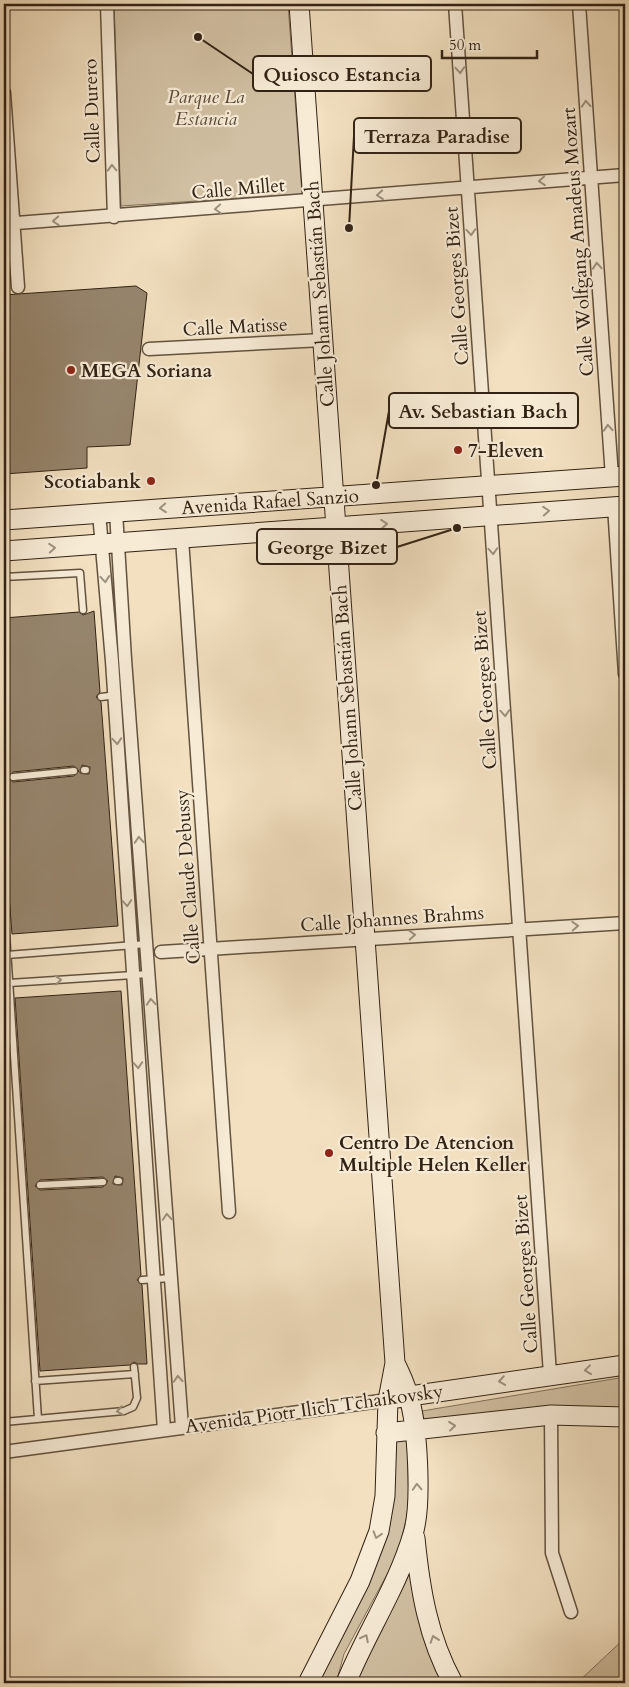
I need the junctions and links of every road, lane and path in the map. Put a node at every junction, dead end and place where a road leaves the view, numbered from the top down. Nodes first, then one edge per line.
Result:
1 (107, 4) edge
2 (300, 4) edge
3 (455, 4) edge
4 (579, 4) edge
5 (4, 93) edge
6 (625, 174) edge
7 (591, 177) junction
8 (468, 187) junction
9 (313, 201) junction
10 (114, 217) junction
11 (9, 224) edge
12 (18, 287) dead end
13 (322, 340) junction
14 (149, 349) dead end
15 (618, 476) edge
16 (489, 485) junction
17 (333, 496) junction
18 (620, 506) edge
19 (108, 512) junction
20 (491, 516) junction
21 (4, 520) edge
22 (336, 527) junction
23 (182, 539) junction
24 (110, 544) junction
25 (4, 551) edge
26 (4, 577) edge
27 (83, 610) dead end
28 (109, 627) junction
29 (123, 627) junction
30 (625, 674) edge
31 (128, 694) junction
32 (114, 696) junction
33 (100, 697) dead end
34 (74, 771) dead end
35 (13, 776) dead end
36 (4, 904) edge
37 (625, 923) edge
38 (520, 929) junction
39 (364, 938) junction
40 (147, 944) junction
41 (130, 946) junction
42 (210, 948) junction
43 (161, 952) dead end
44 (7, 955) junction
45 (149, 974) junction
46 (132, 975) junction
47 (9, 983) junction
48 (103, 1182) dead end
49 (40, 1185) dead end
50 (229, 1212) dead end
51 (171, 1278) junction
52 (148, 1279) junction
53 (395, 1363) junction
54 (625, 1365) edge
55 (550, 1374) junction
56 (35, 1381) junction
57 (409, 1395) junction
58 (388, 1400) junction
59 (551, 1415) junction
60 (38, 1418) junction
61 (625, 1418) edge
62 (4, 1422) edge
63 (182, 1427) junction
64 (164, 1430) junction
65 (414, 1430) junction
66 (386, 1433) junction
67 (4, 1452) edge
68 (414, 1533) junction
69 (572, 1612) dead end
70 (308, 1683) edge
71 (346, 1683) edge
72 (453, 1683) edge

10 -> 1 street, Calle Durero
2 - 9 street, Calle Johann Sebastián Bach
3 -> 8 street, Calle Georges Bizet
7 -> 4 street, Calle Wolfgang Amadeus Mozart
5 - 11 street
6 - 7 street, Calle Millet
7 -> 8 street, Calle Millet
15 -> 7 street, Calle Wolfgang Amadeus Mozart
8 -> 9 street, Calle Millet
8 -> 16 street, Calle Georges Bizet
9 -> 10 street, Calle Millet
9 - 13 street, Calle Johann Sebastián Bach
10 -> 11 street, Calle Millet
11 - 12 street
13 - 14 street, Calle Matisse
13 - 17 street, Calle Johann Sebastián Bach
15 - 16 street, Avenida Rafael Sanzio
16 - 17 street, Avenida Rafael Sanzio
16 - 20 street, Calle Georges Bizet
17 -> 19 street, Avenida Rafael Sanzio
17 - 22 street, Calle Johann Sebastián Bach
20 -> 18 street, Avenida Rafael Sanzio
18 - 30 street
19 - 21 street, Avenida Rafael Sanzio
19 - 24 street
19 - 24 street
22 -> 20 street, Avenida Rafael Sanzio
20 -> 38 street, Calle Georges Bizet
22 - 23 street, Avenida Rafael Sanzio
22 - 39 street, Calle Johann Sebastián Bach
23 - 24 street, Avenida Rafael Sanzio
23 - 42 street, Calle Claude Debussy
25 -> 24 street, Avenida Rafael Sanzio
24 -> 28 street
24 - 29 street
26 - 27 lane
28 - 29 street
28 - 32 street
29 - 31 street
31 - 32 lane
40 -> 31 street
32 - 33 lane
32 -> 41 street
34 - 35 lane
36 - 44 lane
38 -> 37 street, Calle Johannes Brahms
39 -> 38 street, Calle Johannes Brahms
38 - 55 street, Calle Georges Bizet
39 - 42 street, Calle Johannes Brahms
39 - 53 street, Calle Johann Sebastián Bach
40 - 41 lane
40 - 45 street
41 - 44 lane
41 - 46 street
42 - 43 street, Calle Johannes Brahms
42 - 50 street, Calle Claude Debussy
44 - 47 lane
45 - 46 lane
51 -> 45 street
47 -> 46 lane
46 -> 52 street
47 - 56 lane
48 - 49 lane
51 - 52 lane
63 -> 51 street
52 - 64 street
53 - 57 street, Calle Johann Sebastián Bach
53 - 58 street, Calle Johann Sebastián Bach
54 -> 55 street, Avenida Piotr Ilich Tchaikovsky
55 -> 57 street, Avenida Piotr Ilich Tchaikovsky
56 - 60 lane
56 -> 60 lane
57 - 58 street, Avenida Piotr Ilich Tchaikovsky
57 - 65 street, Calle Johann Sebastián Bach
58 - 63 street, Avenida Piotr Ilich Tchaikovsky
58 - 66 street, Calle Johann Sebastián Bach
59 - 61 street, Avenida Piotr Ilich Tchaikovsky
65 -> 59 street, Avenida Piotr Ilich Tchaikovsky
59 - 69 street
60 - 62 lane
63 - 64 street, Avenida Piotr Ilich Tchaikovsky
64 - 67 street, Avenida Piotr Ilich Tchaikovsky
65 - 66 street, Avenida Piotr Ilich Tchaikovsky
68 -> 65 street, Calle Johann Sebastián Bach
66 -> 70 street, Calle Johann Sebastián Bach
71 -> 68 street, Calle Johann Sebastián Bach
72 -> 68 street

